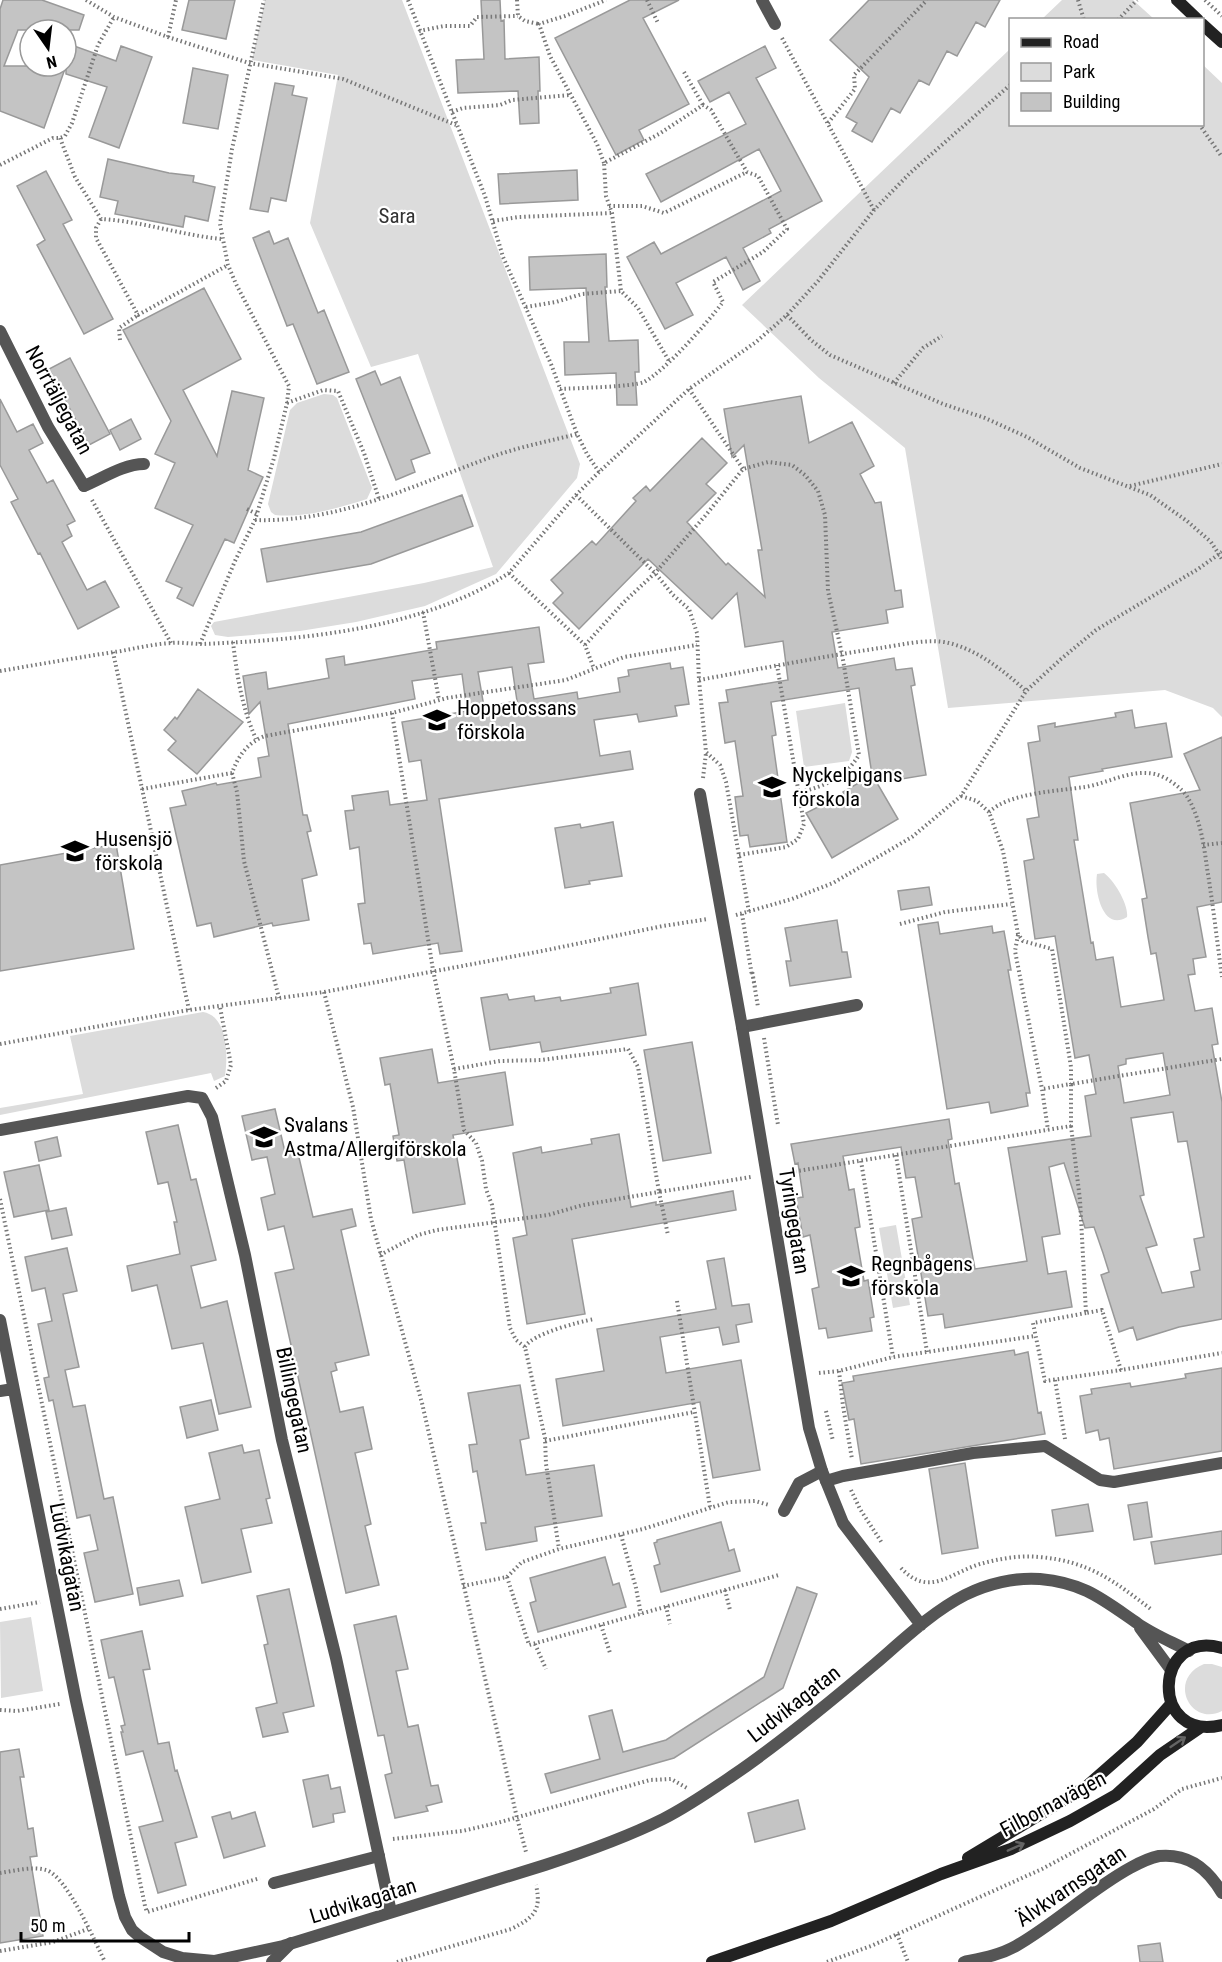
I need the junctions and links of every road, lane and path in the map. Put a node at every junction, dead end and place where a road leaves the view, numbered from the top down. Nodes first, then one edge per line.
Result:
1 (86, 0) edge
2 (176, 0) edge
3 (264, 0) edge
4 (408, 0) edge
5 (517, 0) edge
6 (606, 0) edge
7 (647, 0) edge
8 (762, 0) edge
9 (927, 0) edge
10 (1078, 0) edge
11 (1137, 0) edge
12 (1177, 0) edge
13 (1205, 0) edge
14 (518, 16) junction
15 (1222, 16) edge
16 (114, 17) junction
17 (1083, 18) edge
18 (1120, 18) edge
19 (1196, 18) edge
20 (658, 23) dead end
21 (539, 24) junction
22 (775, 24) joint
23 (1204, 25) edge
24 (419, 31) junction
25 (168, 37) junction
26 (1222, 42) edge
27 (249, 63) junction
28 (684, 72) dead end
29 (1009, 86) edge
30 (570, 95) junction
31 (703, 105) junction
32 (452, 112) junction
33 (828, 123) junction
34 (457, 125) junction
35 (1200, 126) edge
36 (60, 138) junction
37 (1222, 157) edge
38 (604, 163) junction
39 (0, 165) edge
40 (747, 172) junction
41 (609, 206) junction
42 (874, 210) junction
43 (612, 213) junction
44 (100, 219) junction
45 (493, 221) junction
46 (222, 239) junction
47 (228, 265) junction
48 (621, 291) junction
49 (526, 307) junction
50 (138, 315) junction
51 (787, 315) junction
52 (0, 331) edge
53 (942, 336) dead end
54 (120, 340) dead end
55 (669, 360) junction
56 (894, 383) junction
57 (560, 389) junction
58 (689, 389) junction
59 (287, 403) junction
60 (577, 434) junction
61 (144, 464) dead end
62 (1222, 464) edge
63 (743, 469) junction
64 (599, 472) junction
65 (84, 486) junction
66 (1129, 486) junction
67 (576, 495) junction
68 (379, 499) junction
69 (247, 509) dead end
70 (257, 514) junction
71 (255, 520) junction
72 (1221, 555) edge
73 (509, 573) junction
74 (655, 573) junction
75 (423, 612) junction
76 (233, 642) junction
77 (171, 643) junction
78 (201, 644) junction
79 (585, 645) junction
80 (697, 645) junction
81 (113, 652) junction
82 (842, 654) junction
83 (777, 665) junction
84 (594, 669) junction
85 (0, 671) edge
86 (699, 680) junction
87 (1026, 691) junction
88 (439, 700) junction
89 (392, 714) junction
90 (256, 739) junction
91 (706, 752) junction
92 (232, 772) junction
93 (142, 789) junction
94 (800, 792) junction
95 (700, 794) joint
96 (961, 796) junction
97 (989, 812) junction
98 (1222, 843) edge
99 (1203, 845) junction
100 (739, 855) junction
101 (1011, 904) junction
102 (749, 912) junction
103 (742, 914) junction
104 (723, 917) junction
105 (900, 924) dead end
106 (1018, 934) junction
107 (433, 970) junction
108 (1222, 977) edge
109 (324, 992) junction
110 (279, 998) junction
111 (857, 1005) dead end
112 (220, 1007) junction
113 (189, 1010) junction
114 (761, 1024) junction
115 (742, 1027) junction
116 (0, 1044) edge
117 (1222, 1059) edge
118 (454, 1069) junction
119 (1071, 1084) junction
120 (1042, 1089) junction
121 (202, 1098) junction
122 (1071, 1126) junction
123 (0, 1130) edge
124 (1048, 1130) junction
125 (779, 1131) dead end
126 (896, 1155) junction
127 (861, 1161) junction
128 (784, 1163) dead end
129 (766, 1174) junction
130 (659, 1192) junction
131 (0, 1199) edge
132 (495, 1223) junction
133 (668, 1235) dead end
134 (380, 1255) junction
135 (677, 1301) dead end
136 (1086, 1313) junction
137 (594, 1319) dead end
138 (0, 1320) edge
139 (1035, 1336) junction
140 (525, 1347) junction
141 (927, 1352) junction
142 (1222, 1353) edge
143 (893, 1356) junction
144 (1121, 1370) junction
145 (839, 1371) junction
146 (1055, 1380) junction
147 (821, 1384) dead end
148 (6, 1390) edge
149 (825, 1405) dead end
150 (693, 1412) junction
151 (545, 1441) junction
152 (834, 1446) dead end
153 (1069, 1462) junction
154 (1222, 1463) edge
155 (849, 1475) junction
156 (824, 1476) junction
157 (710, 1507) junction
158 (783, 1510) joint
159 (621, 1535) junction
160 (884, 1545) dead end
161 (559, 1549) junction
162 (896, 1560) dead end
163 (779, 1575) dead end
164 (507, 1577) junction
165 (463, 1586) junction
166 (725, 1590) junction
167 (56, 1600) junction
168 (666, 1606) junction
169 (0, 1609) edge
170 (730, 1610) dead end
171 (641, 1614) junction
172 (1157, 1614) dead end
173 (601, 1624) junction
174 (670, 1624) dead end
175 (1138, 1624) junction
176 (921, 1625) junction
177 (535, 1644) junction
178 (1221, 1647) edge
179 (1189, 1651) junction
180 (610, 1653) dead end
181 (546, 1669) dead end
182 (1171, 1670) junction
183 (76, 1701) junction
184 (1171, 1704) junction
185 (0, 1710) edge
186 (1222, 1726) edge
187 (1200, 1727) junction
188 (1222, 1778) edge
189 (700, 1797) junction
190 (516, 1818) junction
191 (376, 1842) junction
192 (526, 1852) dead end
193 (379, 1856) junction
194 (0, 1873) edge
195 (941, 1874) junction
196 (274, 1883) joint
197 (536, 1884) dead end
198 (1222, 1893) edge
199 (391, 1912) junction
200 (88, 1929) junction
201 (897, 1934) junction
202 (291, 1943) junction
203 (0, 1951) edge
204 (225, 1961) edge
205 (105, 1962) edge
206 (272, 1962) edge
207 (397, 1962) edge
208 (712, 1962) edge
209 (827, 1962) edge
210 (909, 1962) edge
211 (964, 1962) edge

1 - 16 path
2 - 25 path
3 - 27 path
4 - 24 path
5 - 14 path
6 - 21 path
7 - 20 path
8 - 22 street
9 - 33 path
10 - 17 path
11 - 18 path
12 - 19 street
13 - 15 path
14 - 21 path
14 - 24 path
16 - 25 path
16 - 36 path
21 - 30 path
22 - 33 path
23 - 26 street
24 - 32 path
25 - 27 path
27 - 34 path
27 - 46 path
28 - 31 path
29 - 42 path
30 - 32 path
30 - 38 path
31 - 38 path
31 - 40 path
32 - 34 path
33 - 42 path
34 - 45 path
35 - 37 path
36 - 39 path
36 - 44 path
38 - 41 path
40 - 41 path
40 - 55 path
41 - 43 path
42 - 51 path
43 - 45 path
43 - 48 path
44 - 46 path
44 - 50 path
45 - 49 path
46 - 47 path
47 - 50 path
47 - 59 path
48 - 49 path
48 - 55 path
49 - 57 path
50 - 54 path
51 - 56 path
51 - 58 path
52 - 65 street, Norrtäljegatan
53 - 56 path
55 - 57 path
56 - 66 path
57 - 60 path
58 - 63 path
58 - 64 path
59 - 68 path
59 - 70 path
60 - 64 path
60 - 68 path
61 - 65 street
62 - 66 path
63 - 74 path
63 - 82 path
64 - 67 path
65 - 77 path
66 - 72 path
67 - 73 path
67 - 74 path
68 - 71 path
69 - 70 path
70 - 71 path
71 - 78 path
72 - 87 path
73 - 75 path
73 - 79 path
74 - 79 path
74 - 80 path
75 - 76 path
75 - 88 path
76 - 78 path
76 - 90 path
77 - 78 path
77 - 81 path
79 - 84 path
80 - 84 path
80 - 86 path
81 - 85 path
81 - 93 path
82 - 83 path
82 - 87 path
82 - 94 path
83 - 86 path
83 - 94 path
84 - 88 path
86 - 91 path
87 - 96 path
88 - 89 path
89 - 90 path
89 - 107 path
90 - 92 path
91 - 95 path
91 - 100 path
92 - 93 path
92 - 110 path
93 - 113 path
94 - 100 path
95 - 104 street, Tyringegatan
96 - 97 path
96 - 102 path
97 - 99 path
97 - 101 path
98 - 99 path
99 - 108 path
100 - 102 path
101 - 105 path
101 - 106 path
102 - 103 path
103 - 104 path
103 - 114 path
104 - 107 path
104 - 115 street, Tyringegatan
106 - 119 path
106 - 120 path
107 - 109 path
107 - 118 path
109 - 110 path
109 - 134 path
110 - 112 path
111 - 114 street
112 - 113 path
112 - 121 path
113 - 116 path
114 - 114 path
114 - 115 street
114 - 125 path
115 - 129 street, Tyringegatan
117 - 119 path
118 - 130 path
118 - 132 path
119 - 120 path
119 - 122 path
120 - 124 path
121 - 123 street
121 - 191 street, Billingegatan
122 - 124 path
122 - 136 path
124 - 126 path
126 - 127 path
126 - 141 path
127 - 128 path
127 - 143 path
129 - 130 path
129 - 156 street, Tyringegatan
130 - 132 path
130 - 133 path
131 - 196 path
132 - 134 path
132 - 140 path
134 - 165 path
135 - 150 path
136 - 139 path
136 - 144 path
137 - 140 path
138 - 148 street, Ludvikagatan
139 - 141 path
139 - 146 path
140 - 151 path
141 - 143 path
142 - 144 path
143 - 145 path
144 - 146 path
145 - 147 path
145 - 155 path
146 - 153 path
148 - 167 street, Ludvikagatan
149 - 152 path
150 - 151 path
150 - 157 path
151 - 161 path
153 - 154 street
153 - 155 street
155 - 156 street
155 - 160 path
156 - 158 street
156 - 176 street, Tyringegatan
157 - 158 path
157 - 159 path
159 - 161 path
159 - 171 path
161 - 164 path
162 - 172 path
163 - 166 path
164 - 165 path
164 - 177 path
165 - 190 path
166 - 168 path
166 - 170 path
167 - 169 path
167 - 183 street, Ludvikagatan
168 - 171 path
168 - 174 path
171 - 173 path
173 - 177 path
173 - 180 path
175 - 176 street, Ludvikagatan
175 - 179 street, Ludvikagatan
175 - 182 street, Ludvikagatan
176 - 189 street, Ludvikagatan
177 - 181 path
178 - 179 street
179 - 182 street
182 - 184 street
183 - 185 path
183 - 204 street, Ludvikagatan
184 - 187 street
184 - 195 street, Filbornavägen
186 - 187 street
195 -> 187 street, Filbornavägen
188 - 201 path
189 - 190 path
189 - 199 street, Ludvikagatan
190 - 191 path
190 - 192 path
191 - 193 street, Billingegatan
193 - 196 street
193 - 199 street, Billingegatan
194 - 200 path
195 - 208 street, Filbornavägen
197 - 207 path
198 - 211 street, Älvkvarnsgatan
199 - 202 street, Ludvikagatan
200 - 203 path
200 - 205 path
201 - 209 path
201 - 210 path
202 - 204 street, Ludvikagatan
202 - 206 street

